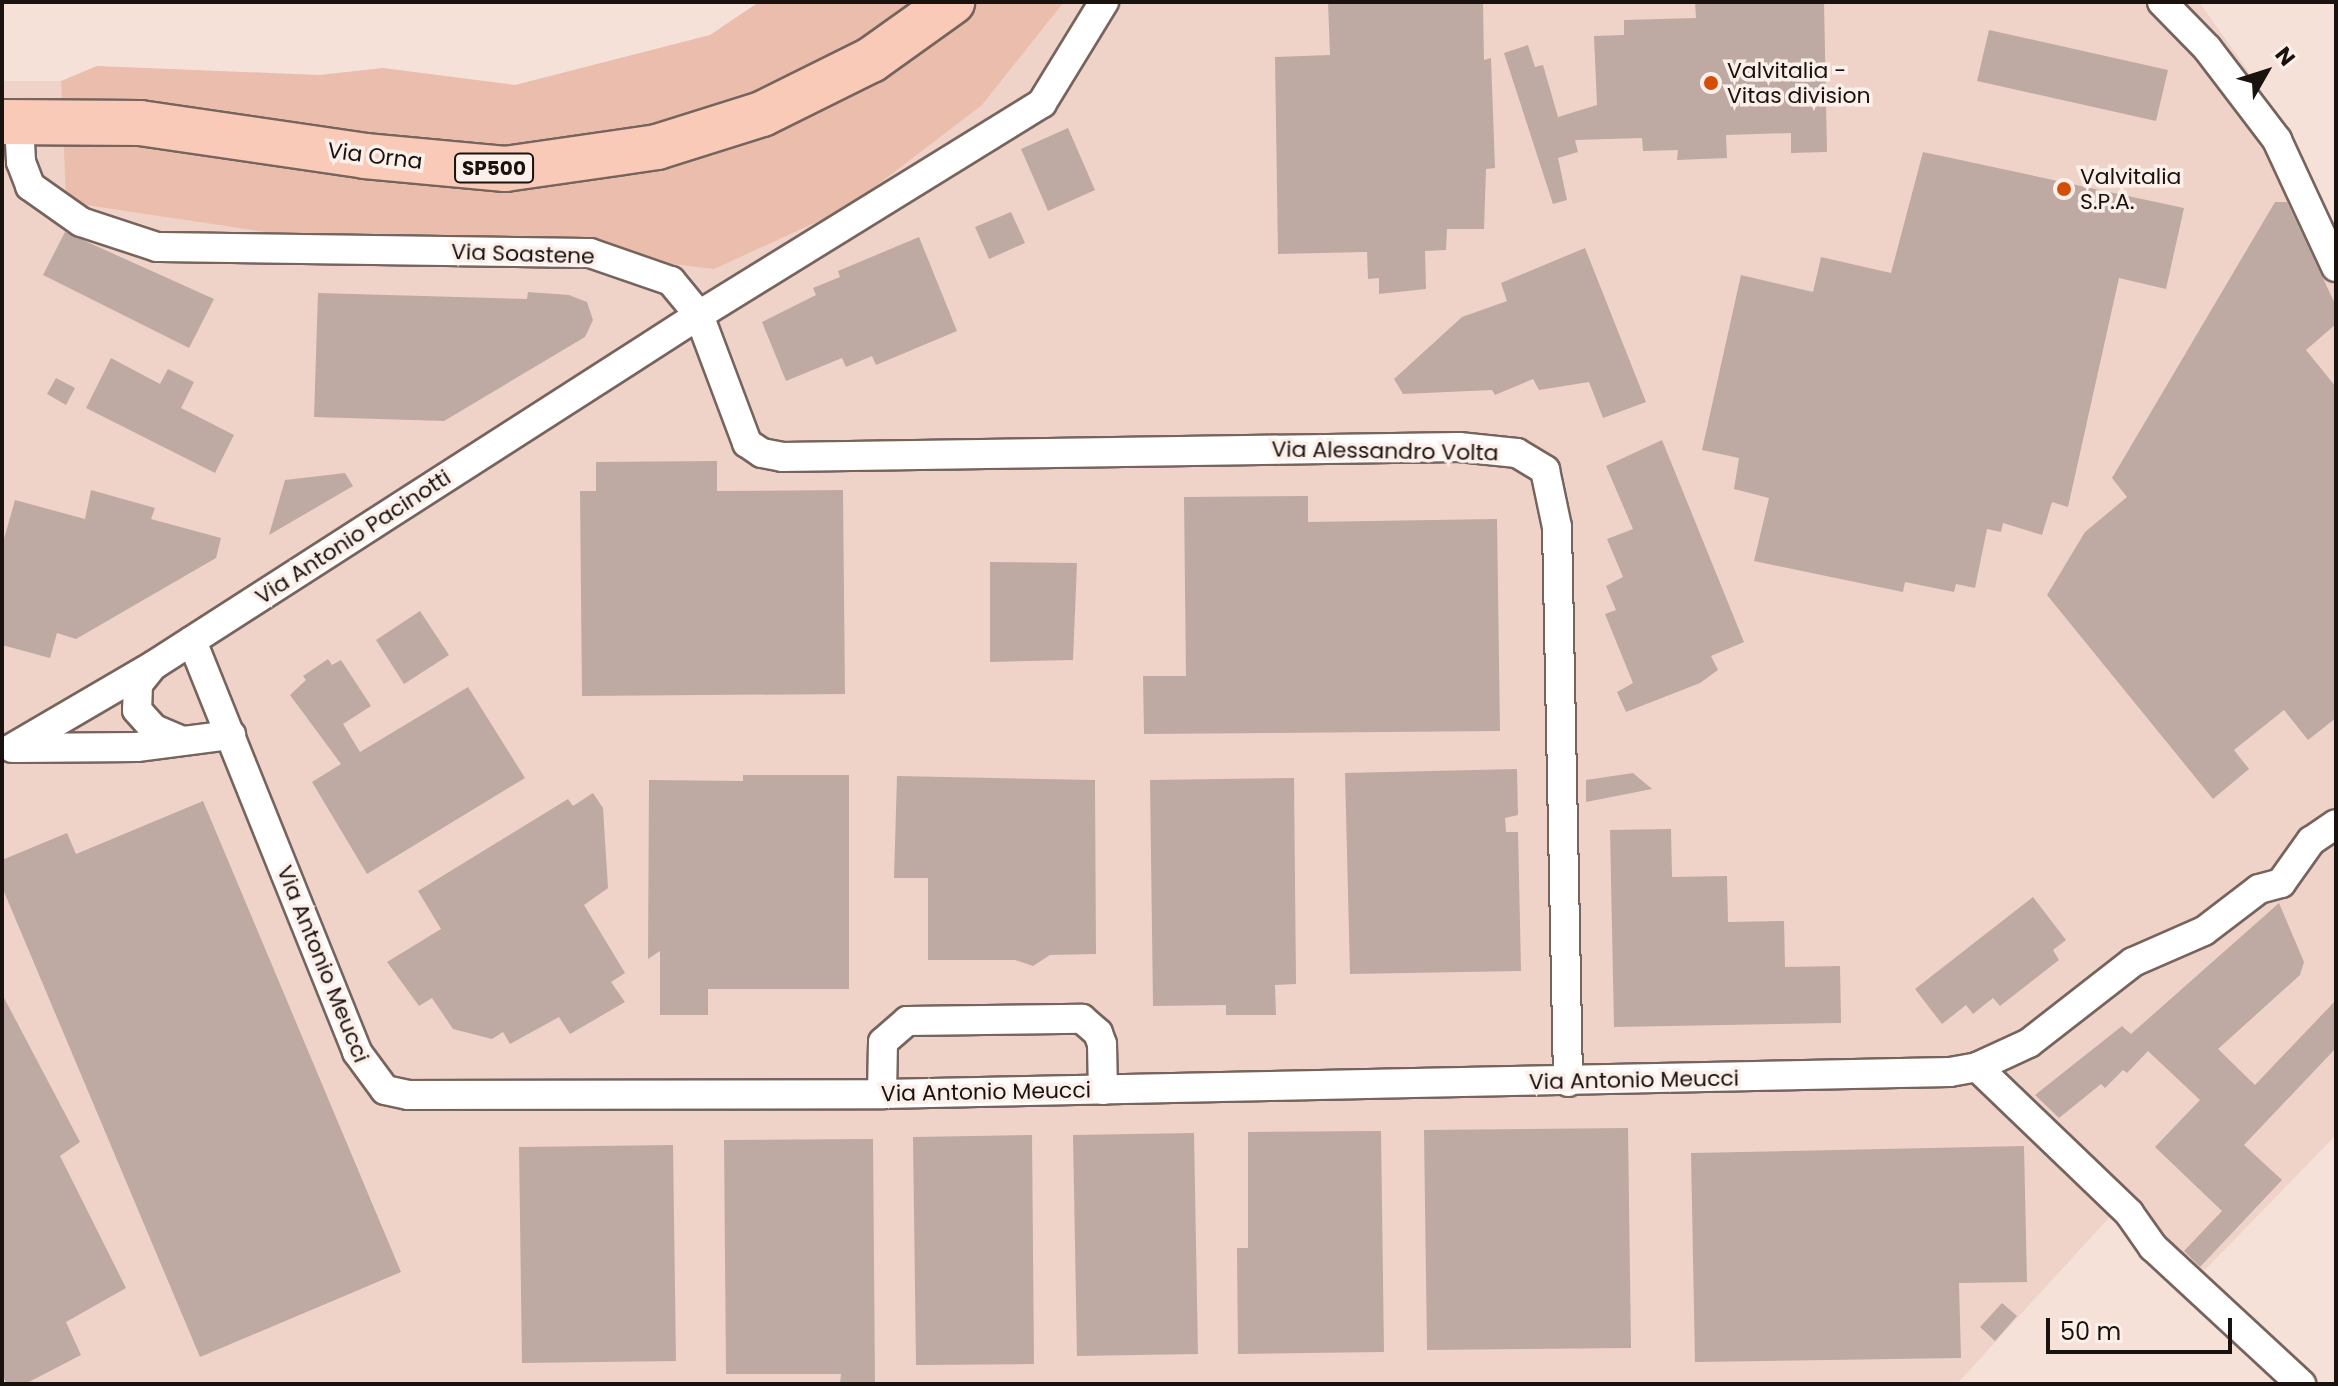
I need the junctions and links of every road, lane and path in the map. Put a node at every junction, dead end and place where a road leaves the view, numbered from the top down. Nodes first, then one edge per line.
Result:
1 (952, 2) edge
2 (1104, 2) edge
3 (2162, 2) edge
4 (11, 122) edge
5 (2336, 267) edge
6 (699, 315) junction
7 (192, 641) junction
8 (154, 665) junction
9 (231, 735) junction
10 (182, 741) junction
11 (7, 748) edge
12 (2336, 824) edge
13 (1977, 1067) junction
14 (1568, 1082) junction
15 (1103, 1090) junction
16 (882, 1094) junction
17 (2301, 1384) edge

1 - 4 main road, Via Orna / SP500
2 - 6 street
3 - 5 street
4 - 6 street, Via Soastene
6 - 7 street, Via Antonio Pacinotti
6 - 14 street, Via Alessandro Volta
7 - 8 street, Via Antonio Pacinotti
7 - 9 street, Via Antonio Meucci
8 - 10 street
8 - 11 street, Via Antonio Pacinotti
9 - 10 street
9 - 16 street, Via Antonio Meucci
10 - 11 street
12 - 13 street, Via Antonio Meucci
13 - 14 street, Via Antonio Meucci
13 - 17 street
14 - 15 street, Via Antonio Meucci
15 - 16 street, Via Antonio Meucci
15 - 16 street

